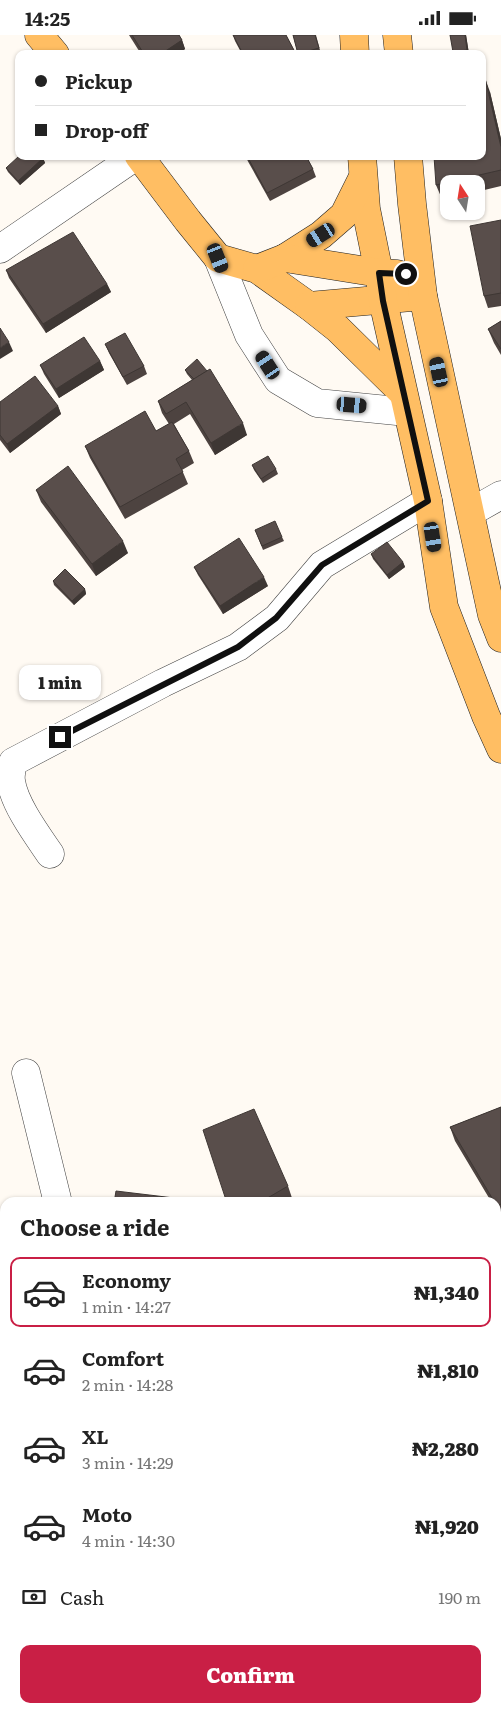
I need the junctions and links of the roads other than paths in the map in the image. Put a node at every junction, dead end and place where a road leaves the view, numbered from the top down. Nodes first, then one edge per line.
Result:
1 (39, 35) edge
2 (354, 35) edge
3 (397, 35) edge
4 (52, 50) edge
5 (355, 50) edge
6 (399, 50) edge
7 (132, 160) edge
8 (141, 160) edge
9 (408, 160) edge
10 (363, 167) edge
11 (0, 249) edge
12 (218, 258) junction
13 (284, 258) junction
14 (257, 269) junction
15 (379, 273) junction
16 (421, 285) junction
17 (383, 301) junction
18 (309, 306) junction
19 (404, 402) junction
20 (501, 495) edge
21 (428, 501) junction
22 (471, 512) junction
23 (501, 638) edge
24 (501, 749) edge
25 (50, 854) dead end
26 (26, 1073) dead end
27 (57, 1197) edge

1 - 4 main road
2 - 5 main road
3 - 6 main road
7 - 11 street
8 - 12 main road
9 - 16 main road
10 - 13 main road
10 - 15 main road
12 - 14 main road
12 - 19 street
13 - 14 main road
13 - 15 main road
14 - 18 main road
15 - 16 main road
15 - 17 main road
16 - 17 main road
16 - 22 main road
17 - 18 main road
17 - 19 main road
18 - 19 main road
19 - 21 main road
20 - 22 street
21 - 24 main road
21 - 25 street
22 - 23 main road
26 - 27 street

